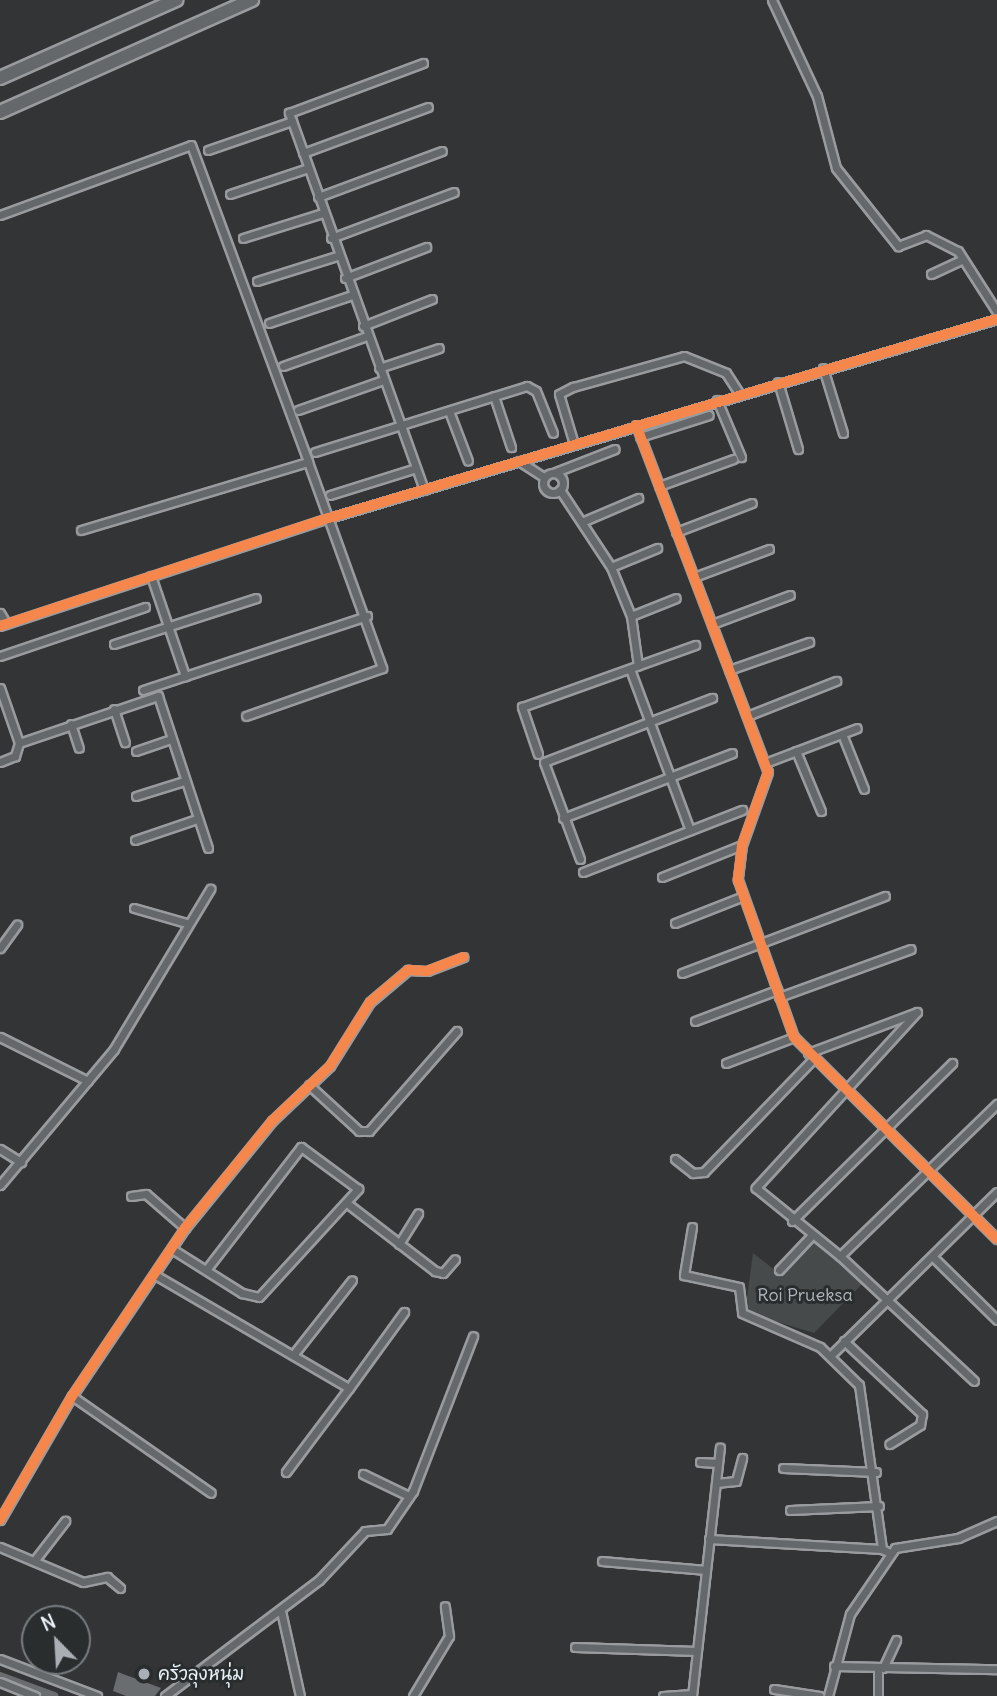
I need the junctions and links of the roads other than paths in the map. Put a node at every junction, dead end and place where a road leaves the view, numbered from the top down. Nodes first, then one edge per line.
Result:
1 (176, 0) edge
2 (252, 0) edge
3 (772, 0) edge
4 (423, 63) dead end
5 (0, 78) edge
6 (428, 107) dead end
7 (0, 112) edge
8 (292, 121) junction
9 (208, 150) dead end
10 (442, 151) dead end
11 (303, 153) junction
12 (308, 168) junction
13 (454, 192) dead end
14 (230, 194) dead end
15 (318, 197) junction
16 (323, 213) junction
17 (0, 215) edge
18 (243, 238) dead end
19 (331, 238) junction
20 (426, 247) dead end
21 (337, 256) junction
22 (963, 259) junction
23 (931, 274) dead end
24 (345, 278) junction
25 (257, 281) dead end
26 (352, 295) junction
27 (432, 299) dead end
28 (997, 312) edge
29 (997, 319) edge
30 (269, 323) dead end
31 (363, 326) junction
32 (367, 336) junction
33 (439, 348) dead end
34 (283, 366) dead end
35 (379, 368) junction
36 (823, 368) junction
37 (383, 380) junction
38 (778, 382) junction
39 (739, 393) junction
40 (494, 396) junction
41 (717, 400) junction
42 (298, 410) dead end
43 (449, 411) junction
44 (709, 415) dead end
45 (400, 425) junction
46 (636, 425) junction
47 (553, 433) dead end
48 (843, 433) dead end
49 (640, 436) junction
50 (574, 444) junction
51 (511, 447) dead end
52 (615, 449) dead end
53 (798, 449) dead end
54 (315, 452) dead end
55 (468, 461) dead end
56 (519, 461) junction
57 (307, 462) junction
58 (416, 468) junction
59 (553, 473) junction
60 (544, 477) junction
61 (659, 486) junction
62 (424, 489) junction
63 (560, 490) junction
64 (330, 495) dead end
65 (638, 498) dead end
66 (752, 503) dead end
67 (328, 518) junction
68 (584, 521) junction
69 (81, 530) dead end
70 (676, 532) junction
71 (657, 548) dead end
72 (769, 549) dead end
73 (611, 567) junction
74 (150, 576) junction
75 (694, 578) junction
76 (790, 596) dead end
77 (256, 598) dead end
78 (676, 598) dead end
79 (145, 607) dead end
80 (0, 613) edge
81 (368, 616) junction
82 (631, 616) junction
83 (3, 624) edge
84 (712, 624) junction
85 (169, 626) junction
86 (809, 642) dead end
87 (114, 644) dead end
88 (695, 645) dead end
89 (0, 656) edge
90 (634, 668) junction
91 (729, 670) junction
92 (185, 676) junction
93 (836, 681) dead end
94 (0, 688) edge
95 (143, 690) dead end
96 (712, 698) dead end
97 (114, 709) junction
98 (4, 712) edge
99 (246, 716) dead end
100 (747, 716) junction
101 (650, 723) junction
102 (71, 724) junction
103 (857, 729) dead end
104 (842, 734) junction
105 (171, 739) junction
106 (125, 742) dead end
107 (19, 743) junction
108 (79, 748) dead end
109 (136, 751) dead end
110 (796, 751) junction
111 (732, 753) dead end
112 (538, 754) dead end
113 (0, 762) edge
114 (765, 763) junction
115 (670, 777) junction
116 (184, 781) junction
117 (864, 789) dead end
118 (136, 796) dead end
119 (741, 810) dead end
120 (821, 811) dead end
121 (563, 818) junction
122 (197, 819) junction
123 (690, 830) junction
124 (135, 840) dead end
125 (742, 845) junction
126 (208, 848) dead end
127 (580, 859) dead end
128 (583, 872) dead end
129 (662, 877) dead end
130 (209, 889) dead end
131 (741, 897) junction
132 (885, 897) dead end
133 (134, 908) dead end
134 (186, 923) junction
135 (675, 923) dead end
136 (17, 925) dead end
137 (759, 944) junction
138 (0, 948) edge
139 (911, 949) dead end
140 (463, 957) dead end
141 (682, 973) dead end
142 (778, 994) junction
143 (695, 1021) dead end
144 (457, 1031) dead end
145 (0, 1037) edge
146 (794, 1037) junction
147 (811, 1055) junction
148 (726, 1063) dead end
149 (952, 1063) dead end
150 (88, 1081) junction
151 (309, 1085) junction
152 (846, 1091) junction
153 (997, 1104) edge
154 (884, 1128) junction
155 (0, 1149) edge
156 (675, 1159) dead end
157 (21, 1162) junction
158 (928, 1172) junction
159 (0, 1185) edge
160 (997, 1192) edge
161 (131, 1196) dead end
162 (348, 1205) junction
163 (418, 1213) dead end
164 (972, 1217) junction
165 (792, 1221) junction
166 (692, 1227) dead end
167 (185, 1228) junction
168 (812, 1235) junction
169 (997, 1239) edge
170 (398, 1244) junction
171 (173, 1250) junction
172 (840, 1256) junction
173 (934, 1258) junction
174 (455, 1259) dead end
175 (206, 1270) junction
176 (779, 1270) dead end
177 (157, 1276) junction
178 (352, 1280) dead end
179 (890, 1303) junction
180 (404, 1312) dead end
181 (997, 1320) edge
182 (473, 1336) dead end
183 (847, 1344) junction
184 (293, 1355) junction
185 (835, 1357) junction
186 (974, 1381) dead end
187 (349, 1388) junction
188 (72, 1396) junction
189 (889, 1444) dead end
190 (720, 1448) dead end
191 (742, 1458) dead end
192 (701, 1462) dead end
193 (718, 1463) junction
194 (783, 1468) dead end
195 (286, 1472) dead end
196 (876, 1472) junction
197 (363, 1474) dead end
198 (716, 1483) junction
199 (211, 1493) dead end
200 (410, 1496) junction
201 (879, 1506) junction
202 (790, 1510) dead end
203 (0, 1520) edge
204 (65, 1521) dead end
205 (997, 1521) edge
206 (709, 1539) junction
207 (0, 1546) edge
208 (886, 1551) junction
209 (34, 1561) junction
210 (601, 1561) dead end
211 (706, 1570) junction
212 (120, 1588) dead end
213 (445, 1606) dead end
214 (281, 1611) junction
215 (895, 1640) dead end
216 (575, 1647) dead end
217 (697, 1651) junction
218 (0, 1659) edge
219 (834, 1666) junction
220 (881, 1668) junction
221 (997, 1669) edge
222 (0, 1682) edge
223 (774, 1689) dead end
224 (692, 1695) edge
225 (35, 1696) edge
226 (97, 1696) edge
227 (165, 1696) edge
228 (300, 1696) edge
229 (413, 1696) edge
230 (663, 1696) edge
231 (820, 1696) edge
232 (828, 1696) edge
233 (878, 1696) edge

1 - 5 highway
2 - 7 highway
3 - 22 street
4 - 8 street
6 - 11 street
8 - 9 street
8 - 11 street
10 - 15 street
11 - 12 street
12 - 14 street
12 - 15 street
13 - 19 street
15 - 16 street
16 - 18 street
16 - 19 street
17 - 57 street
19 - 21 street
20 - 24 street
21 - 24 street
21 - 25 street
22 - 23 street
22 - 28 street
24 - 26 street
26 - 30 street
26 - 31 street
27 - 31 street
29 - 36 street
31 - 32 street
32 - 34 street
32 - 35 street
33 - 35 street
35 - 37 street
36 - 38 street
36 - 48 street
37 - 42 street
37 - 45 street
38 - 39 street
38 - 53 street
39 - 41 street
39 - 50 street
40 - 43 street
40 - 47 street
40 - 51 street
41 - 46 street
41 - 61 street
43 - 45 street
43 - 55 street
44 - 49 street
45 - 54 street
45 - 58 street
46 - 49 street
46 - 50 street
49 - 61 street
50 - 56 street
52 - 59 street
56 - 60 street
56 - 62 street
57 - 67 street
57 - 69 street
58 - 62 street
58 - 64 street
59 - 60 street
59 - 63 street
60 - 63 street
61 - 70 street
62 - 67 street
63 - 68 street
65 - 68 street
66 - 70 street
67 - 74 street
67 - 81 street
68 - 73 street
70 - 75 street
71 - 73 street
72 - 75 street
73 - 82 street
74 - 83 street
74 - 85 street
75 - 84 street
76 - 84 street
77 - 85 street
78 - 82 street
79 - 89 street
80 - 83 street
81 - 92 street
81 - 99 street
82 - 90 street
84 - 91 street
85 - 87 street
85 - 92 street
86 - 91 street
88 - 90 street
90 - 101 street
90 - 112 street
91 - 100 street
92 - 95 street
93 - 100 street
94 - 98 street
96 - 101 street
97 - 102 street
97 - 105 street
97 - 106 street
98 - 107 street
100 - 114 street
101 - 115 street
101 - 121 street
102 - 107 street
102 - 108 street
103 - 104 street
104 - 110 street
104 - 117 street
105 - 109 street
105 - 116 street
107 - 113 street
110 - 114 street
110 - 120 street
111 - 115 street
114 - 125 street
115 - 121 street
115 - 123 street
116 - 118 street
116 - 122 street
119 - 123 street
121 - 127 street
122 - 124 street
122 - 126 street
123 - 128 street
125 - 129 street
125 - 131 street
130 - 134 street
131 - 135 street
131 - 137 street
132 - 137 street
133 - 134 street
134 - 150 street
136 - 138 street
137 - 141 street
137 - 142 street
139 - 142 street
140 - 151 street
142 - 143 street
142 - 146 street
144 - 151 street
145 - 150 street
146 - 147 street
146 - 148 street
147 - 152 street
147 - 152 street
147 - 156 street
149 - 154 street
150 - 157 street
151 - 167 street
152 - 154 street
152 - 165 street
153 - 158 street
154 - 158 street
154 - 165 street
155 - 157 street
157 - 159 street
158 - 164 street
158 - 172 street
160 - 164 street
161 - 167 street
162 - 170 street
162 - 175 street
162 - 175 street
163 - 170 street
164 - 169 street
164 - 173 street
165 - 168 street
166 - 185 street
167 - 171 street
168 - 172 street
168 - 176 street
170 - 174 street
171 - 175 street
171 - 177 street
172 - 179 street
173 - 179 street
173 - 181 street
177 - 184 street
177 - 188 street
178 - 184 street
179 - 183 street
179 - 186 street
180 - 187 street
182 - 200 street
183 - 185 street
183 - 189 street
184 - 187 street
185 - 196 street
187 - 195 street
188 - 199 street
188 - 203 street
190 - 193 street
191 - 198 street
192 - 193 street
193 - 198 street
194 - 196 street
196 - 201 street
197 - 200 street
198 - 206 street
200 - 214 street
201 - 202 street
201 - 208 street
204 - 209 street
205 - 208 street
206 - 208 street
206 - 211 street
207 - 209 street
208 - 219 street
209 - 212 street
210 - 211 street
211 - 217 street
213 - 229 street
214 - 227 street
214 - 228 street
215 - 220 street
216 - 217 street
217 - 224 street
218 - 226 street
219 - 220 street
219 - 232 street
220 - 221 street
220 - 233 street
222 - 225 street
223 - 231 street
224 - 230 street

